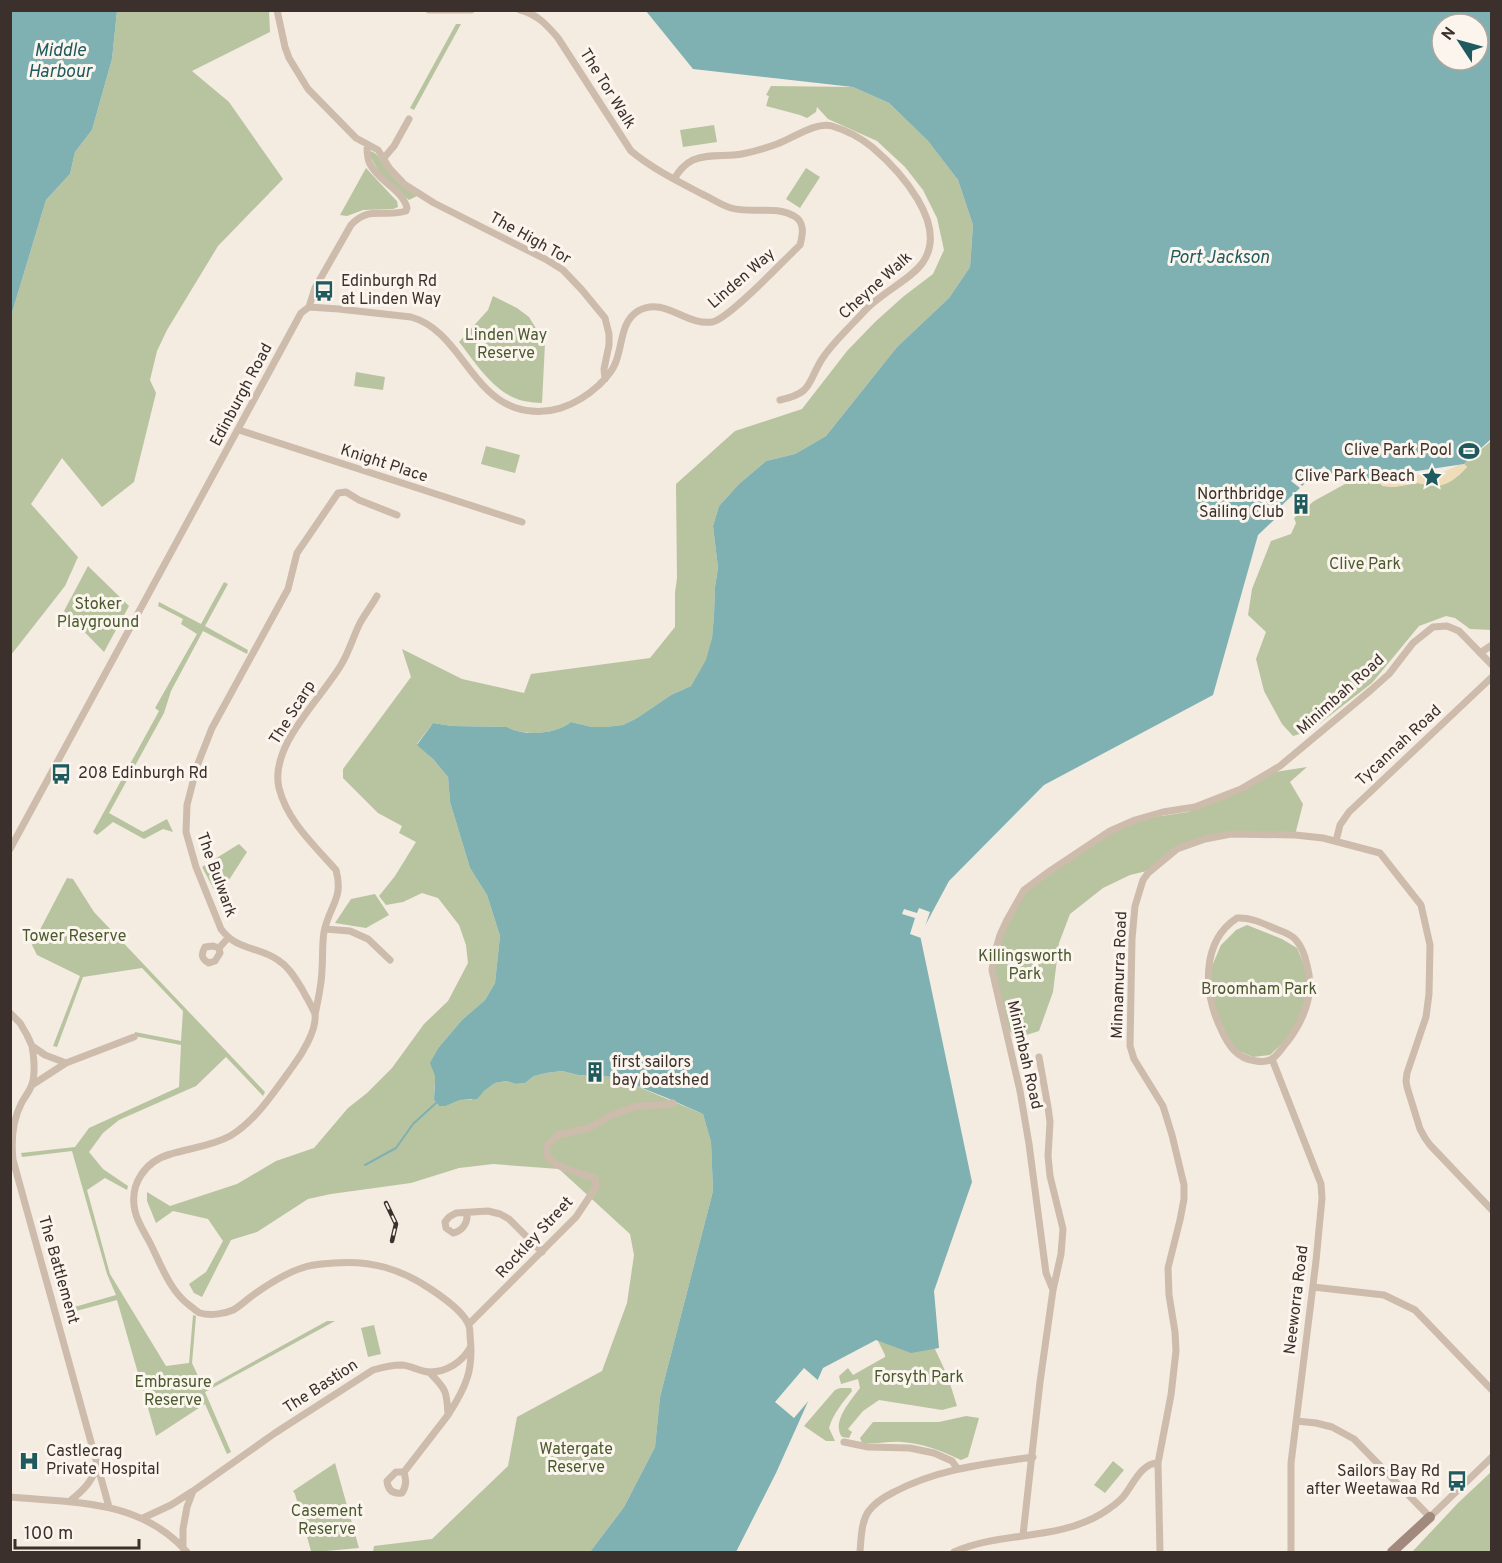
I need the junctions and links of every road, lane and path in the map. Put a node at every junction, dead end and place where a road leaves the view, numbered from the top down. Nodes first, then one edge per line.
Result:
1 (277, 10) edge
2 (429, 10) edge
3 (471, 10) edge
4 (520, 10) edge
5 (409, 119) dead end
6 (367, 145) junction
7 (383, 159) junction
8 (674, 179) junction
9 (309, 308) junction
10 (605, 379) junction
11 (780, 400) dead end
12 (239, 430) junction
13 (397, 515) dead end
14 (522, 522) dead end
15 (377, 596) dead end
16 (1491, 645) edge
17 (1480, 652) junction
18 (1491, 665) edge
19 (1491, 678) edge
20 (1336, 841) junction
21 (10, 849) edge
22 (325, 929) junction
23 (228, 938) junction
24 (219, 948) dead end
25 (390, 960) dead end
26 (10, 1013) edge
27 (315, 1015) junction
28 (134, 1037) dead end
29 (32, 1046) junction
30 (1039, 1057) dead end
31 (1272, 1059) junction
32 (66, 1063) junction
33 (32, 1085) junction
34 (673, 1103) dead end
35 (1491, 1210) edge
36 (467, 1213) dead end
37 (542, 1252) junction
38 (1313, 1287) junction
39 (1053, 1290) junction
40 (469, 1324) junction
41 (472, 1346) junction
42 (429, 1372) junction
43 (1491, 1390) edge
44 (448, 1415) junction
45 (1296, 1421) junction
46 (844, 1442) dead end
47 (1033, 1457) junction
48 (1491, 1457) edge
49 (1158, 1463) junction
50 (99, 1464) junction
51 (957, 1468) junction
52 (404, 1472) dead end
53 (193, 1491) junction
54 (10, 1497) edge
55 (70, 1501) junction
56 (109, 1507) junction
57 (1430, 1517) junction
58 (143, 1518) junction
59 (1023, 1535) junction
60 (185, 1550) edge
61 (860, 1552) edge
62 (954, 1552) edge
63 (1160, 1552) edge
64 (1291, 1552) edge
65 (1392, 1552) edge

1 - 6 street
2 - 3 street
4 - 8 street, The Tor Walk
5 - 7 street
6 - 7 street, The High Tor
6 - 9 street, Edinburgh Road
7 - 10 street, The High Tor
8 - 10 street, Linden Way
8 - 11 street, Cheyne Walk
9 - 10 street, Linden Way
9 - 12 street, Edinburgh Road
12 - 14 street, Knight Place
12 - 21 street, Edinburgh Road
13 - 23 street, The Bulwark
15 - 22 street, The Scarp
16 - 17 street
17 - 18 street
17 - 39 street, Minimbah Road
19 - 20 street, Tycannah Road
20 - 35 street, Minnamurra Road
20 - 49 street, Minnamurra Road
22 - 25 street
22 - 27 street, The Scarp
23 - 24 street
23 - 27 street, The Bulwark
26 - 29 street
27 - 40 street
28 - 32 street, The Battlement
29 - 32 street
29 - 33 street, The Battlement
30 - 39 street
31 - 31 street
31 - 38 street, Neeworra Road
32 - 33 street, The Battlement
33 - 50 street, The Battlement
34 - 37 street, Rockley Street
36 - 37 street
37 - 40 street, Rockley Street
38 - 43 street
38 - 45 street, Neeworra Road
39 - 47 street, Minimbah Road
40 - 41 street
41 - 42 street
41 - 44 street
42 - 44 street
42 - 53 street, The Bastion
44 - 52 street
45 - 57 street
45 - 64 street, Neeworra Road
46 - 51 street
47 - 51 street
47 - 59 street, Minimbah Road
48 - 57 street
49 - 59 street
49 - 63 street, Minnamurra Road
50 - 55 street
50 - 56 street, The Battlement
51 - 61 street
53 - 58 street, The Bastion
53 - 60 street
54 - 55 street
55 - 56 street
56 - 58 street
57 - 65 street
58 - 60 street
59 - 62 street

